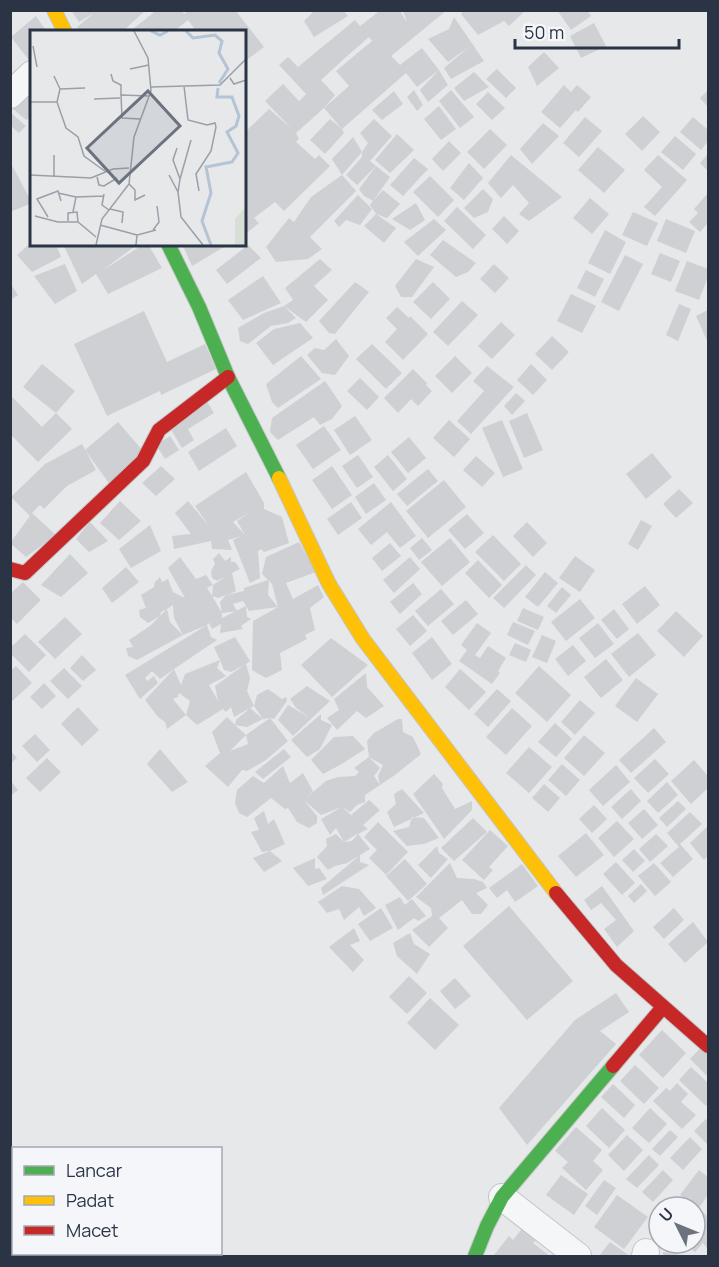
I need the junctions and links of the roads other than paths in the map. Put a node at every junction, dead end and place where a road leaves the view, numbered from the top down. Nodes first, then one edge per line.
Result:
1 (54, 10) edge
2 (64, 30) edge
3 (30, 76) edge
4 (10, 95) edge
5 (169, 246) edge
6 (228, 377) junction
7 (15, 576) edge
8 (663, 1007) junction
9 (708, 1046) edge
10 (502, 1197) junction
11 (475, 1257) edge
12 (578, 1257) edge

1 - 2 main road
3 - 4 street
5 - 6 main road
6 - 7 main road
6 - 8 main road
8 - 9 main road
8 - 10 main road
10 - 11 main road
10 - 12 street

